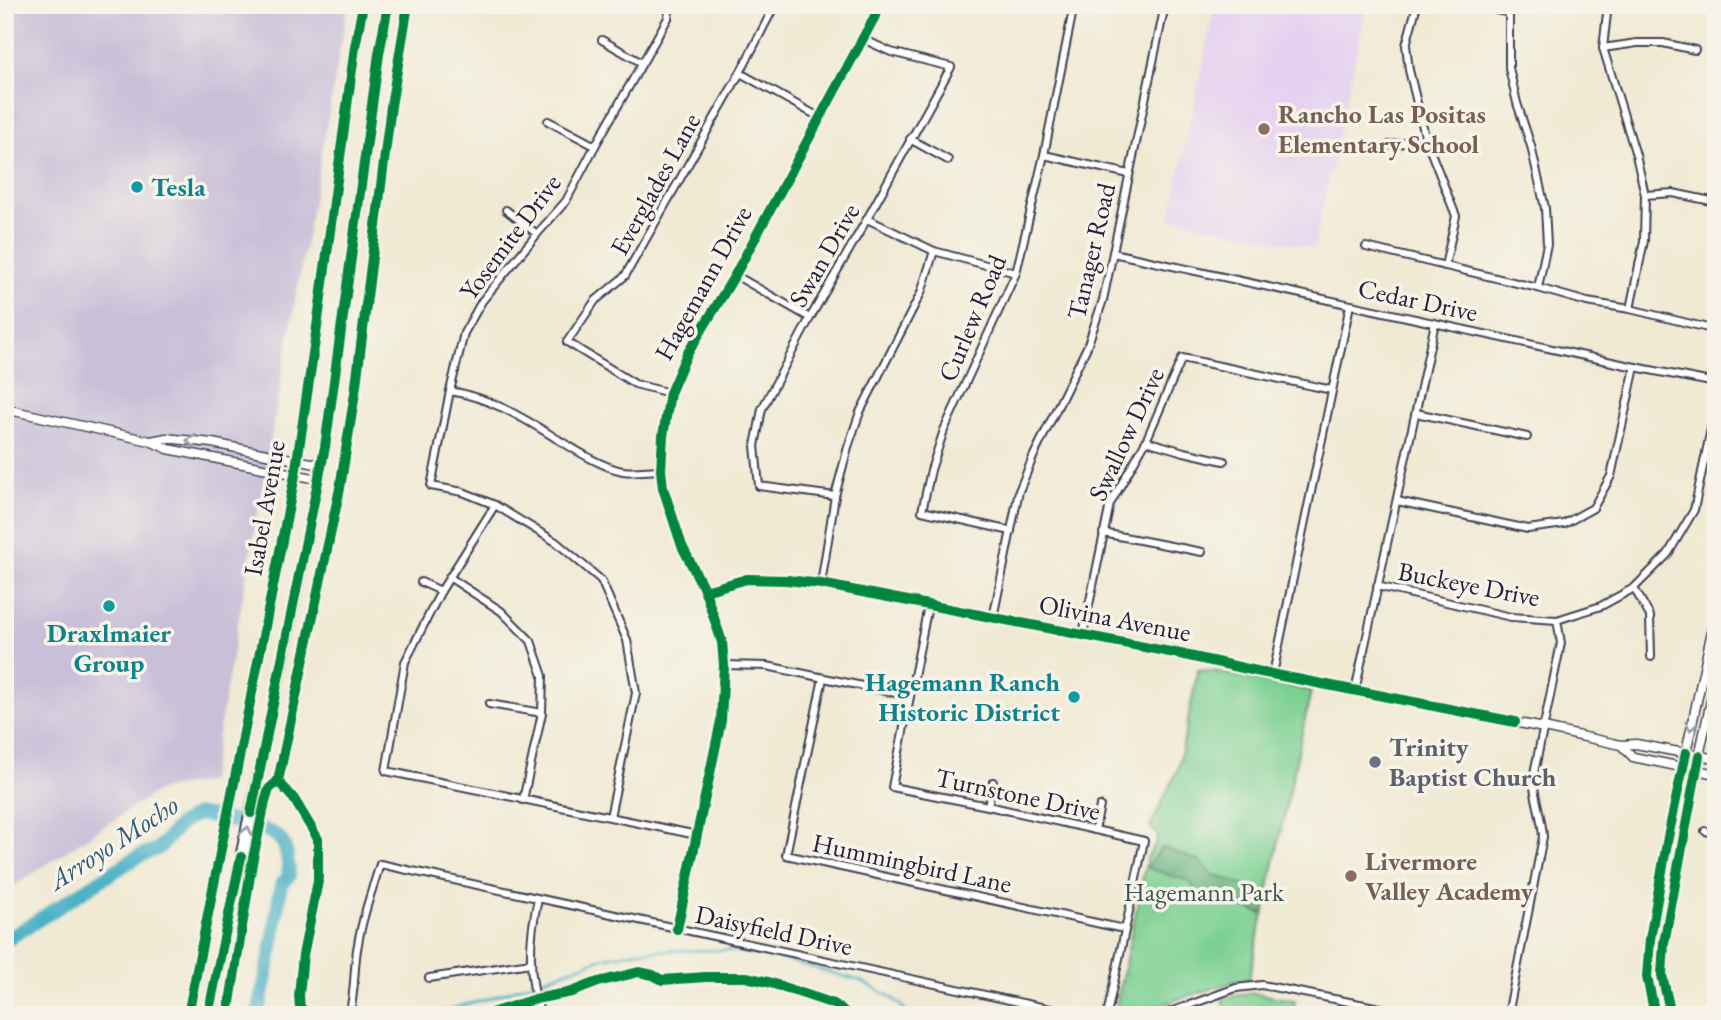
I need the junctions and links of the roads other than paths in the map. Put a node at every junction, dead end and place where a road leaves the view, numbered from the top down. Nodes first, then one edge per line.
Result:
1 (363, 5) edge
2 (388, 5) edge
3 (670, 5) edge
4 (775, 5) edge
5 (881, 5) edge
6 (1074, 5) edge
7 (1166, 5) edge
8 (1417, 5) edge
9 (1474, 5) edge
10 (1608, 5) edge
11 (863, 39) junction
12 (602, 40) dead end
13 (1603, 48) junction
14 (1695, 50) dead end
15 (642, 63) junction
16 (740, 73) junction
17 (819, 117) junction
18 (548, 121) dead end
19 (910, 139) junction
20 (1426, 140) junction
21 (1389, 145) dead end
22 (595, 146) junction
23 (1044, 155) junction
24 (948, 160) dead end
25 (1129, 174) junction
26 (1645, 195) junction
27 (1716, 202) edge
28 (506, 210) dead end
29 (867, 219) junction
30 (537, 234) junction
31 (1366, 247) dead end
32 (934, 251) junction
33 (1114, 253) junction
34 (1445, 266) junction
35 (1016, 273) junction
36 (735, 275) junction
37 (1538, 288) junction
38 (1350, 305) junction
39 (1630, 309) junction
40 (810, 318) junction
41 (1435, 323) junction
42 (1716, 330) edge
43 (1634, 367) junction
44 (1716, 383) edge
45 (1332, 390) junction
46 (450, 391) junction
47 (670, 393) junction
48 (1716, 405) edge
49 (6, 411) edge
50 (1416, 413) junction
51 (1527, 437) dead end
52 (150, 441) junction
53 (1146, 442) junction
54 (296, 460) junction
55 (1224, 461) dead end
56 (321, 464) junction
57 (661, 470) junction
58 (295, 475) junction
59 (318, 480) junction
60 (835, 496) junction
61 (1397, 501) junction
62 (495, 505) junction
63 (1011, 530) junction
64 (1103, 533) junction
65 (1202, 552) dead end
66 (449, 577) junction
67 (421, 582) dead end
68 (821, 584) junction
69 (1377, 586) junction
70 (1634, 588) junction
71 (705, 590) junction
72 (441, 591) junction
73 (928, 606) junction
74 (1716, 612) edge
75 (993, 618) junction
76 (1557, 620) junction
77 (1083, 634) junction
78 (1651, 657) dead end
79 (724, 665) junction
80 (1273, 674) junction
81 (823, 678) junction
82 (1716, 678) edge
83 (1355, 691) junction
84 (910, 696) junction
85 (489, 704) dead end
86 (542, 713) junction
87 (1544, 728) junction
88 (1621, 746) junction
89 (1686, 753) junction
90 (1699, 755) junction
91 (1716, 759) edge
92 (1683, 768) junction
93 (1696, 770) junction
94 (1716, 774) edge
95 (993, 782) dead end
96 (523, 800) junction
97 (988, 806) junction
98 (1100, 806) dead end
99 (610, 817) junction
100 (1095, 830) junction
101 (1705, 831) dead end
102 (1716, 833) edge
103 (697, 835) junction
104 (538, 899) junction
105 (677, 929) junction
106 (1124, 929) junction
107 (531, 963) junction
108 (429, 978) dead end
109 (1393, 1012) edge
110 (188, 1015) edge
111 (208, 1015) edge
112 (349, 1015) edge
113 (541, 1015) edge
114 (1078, 1015) edge
115 (1107, 1015) edge
116 (1162, 1015) edge
117 (1416, 1015) edge
118 (1508, 1015) edge
119 (1655, 1015) edge
120 (1671, 1015) edge

1 - 54 highway, Isabel Avenue
2 - 56 highway, Isabel Avenue
3 - 15 street, Yosemite Drive
4 - 16 street, Everglades Lane
5 - 11 street, Hagemann Drive
6 - 23 street, Curlew Road
7 - 25 street, Tanager Road
8 - 20 street
9 - 37 street
10 - 13 street
11 - 17 street, Hagemann Drive
11 - 19 street, Swan Drive
12 - 15 street
13 - 14 street
13 - 26 street
15 - 22 street, Yosemite Drive
16 - 17 street
16 - 47 street, Everglades Lane
17 - 36 street, Hagemann Drive
18 - 22 street
19 - 24 street
19 - 29 street, Swan Drive
20 - 21 street
20 - 34 street
22 - 30 street, Yosemite Drive
23 - 25 street
23 - 35 street, Curlew Road
25 - 33 street, Tanager Road
26 - 27 street
26 - 39 street
28 - 30 street
29 - 32 street
29 - 40 street, Swan Drive
30 - 46 street, Yosemite Drive
31 - 34 street
32 - 35 street
32 - 60 street
33 - 38 street, Cedar Drive
33 - 63 street, Tanager Road
34 - 37 street
35 - 63 street, Curlew Road
36 - 40 street
36 - 47 street, Hagemann Drive
37 - 39 street
38 - 41 street, Cedar Drive
38 - 45 street
39 - 42 street
40 - 60 street, Swan Drive
41 - 43 street, Cedar Drive
41 - 50 street
43 - 44 street, Cedar Drive
43 - 61 street
45 - 53 street, Swallow Drive
45 - 80 street
46 - 57 street
46 - 62 street, Yosemite Drive
47 - 57 street, Hagemann Drive
48 - 70 street, Buckeye Drive
49 - 52 street
50 - 51 street
50 - 61 street
54 -> 52 street
52 - 58 street
53 - 55 street
53 - 64 street, Swallow Drive
54 - 56 street
54 - 58 highway, Isabel Avenue
56 - 59 highway, Isabel Avenue
57 - 71 street, Hagemann Drive
58 - 59 street
58 - 110 highway, Isabel Avenue
111 -> 59 highway, Isabel Avenue
60 - 68 street
61 - 69 street
62 - 66 street
62 - 99 street, Yosemite Drive
63 - 75 street, Tanager Road
64 - 65 street
64 - 77 street, Swallow Drive
66 - 72 street
66 - 86 street
67 - 72 street
68 - 71 street, Olivina Avenue
68 - 73 street, Olivina Avenue
69 - 76 street, Buckeye Drive
69 - 83 street
70 - 76 street, Buckeye Drive
70 - 78 street
71 - 79 street, Hagemann Drive
72 - 96 street
73 - 75 street, Olivina Avenue
73 - 84 street, Turnstone Drive
74 -> 89 street
75 - 77 street, Olivina Avenue
76 - 87 street
77 - 80 street, Olivina Avenue
79 - 81 street
79 - 103 street, Hagemann Drive
80 - 83 street, Olivina Avenue
81 - 84 street
81 - 106 street, Hummingbird Lane
82 - 90 street
83 - 87 street, Olivina Avenue
84 - 97 street, Turnstone Drive
85 - 86 street
86 - 96 street
87 - 88 street, Olivina Avenue
87 - 118 street
88 - 89 street, Olivina Avenue
88 - 92 street, Olivina Avenue
89 - 90 street, Olivina Avenue
89 - 92 street
90 - 91 street, Olivina Avenue
90 - 93 street
92 - 93 street, Olivina Avenue
92 - 119 street
93 - 94 street, Olivina Avenue
93 - 120 street
95 - 97 street
96 - 99 street
97 - 100 street, Turnstone Drive
98 - 100 street
99 - 103 street
100 - 106 street, Turnstone Drive
101 - 102 street
103 - 105 street, Hagemann Drive
104 - 105 street, Daisyfield Drive
104 - 107 street
104 - 112 street, Daisyfield Drive
105 - 114 street, Daisyfield Drive
106 - 115 street, Turnstone Drive
107 - 108 street
107 - 113 street
109 - 116 street
109 - 117 street

